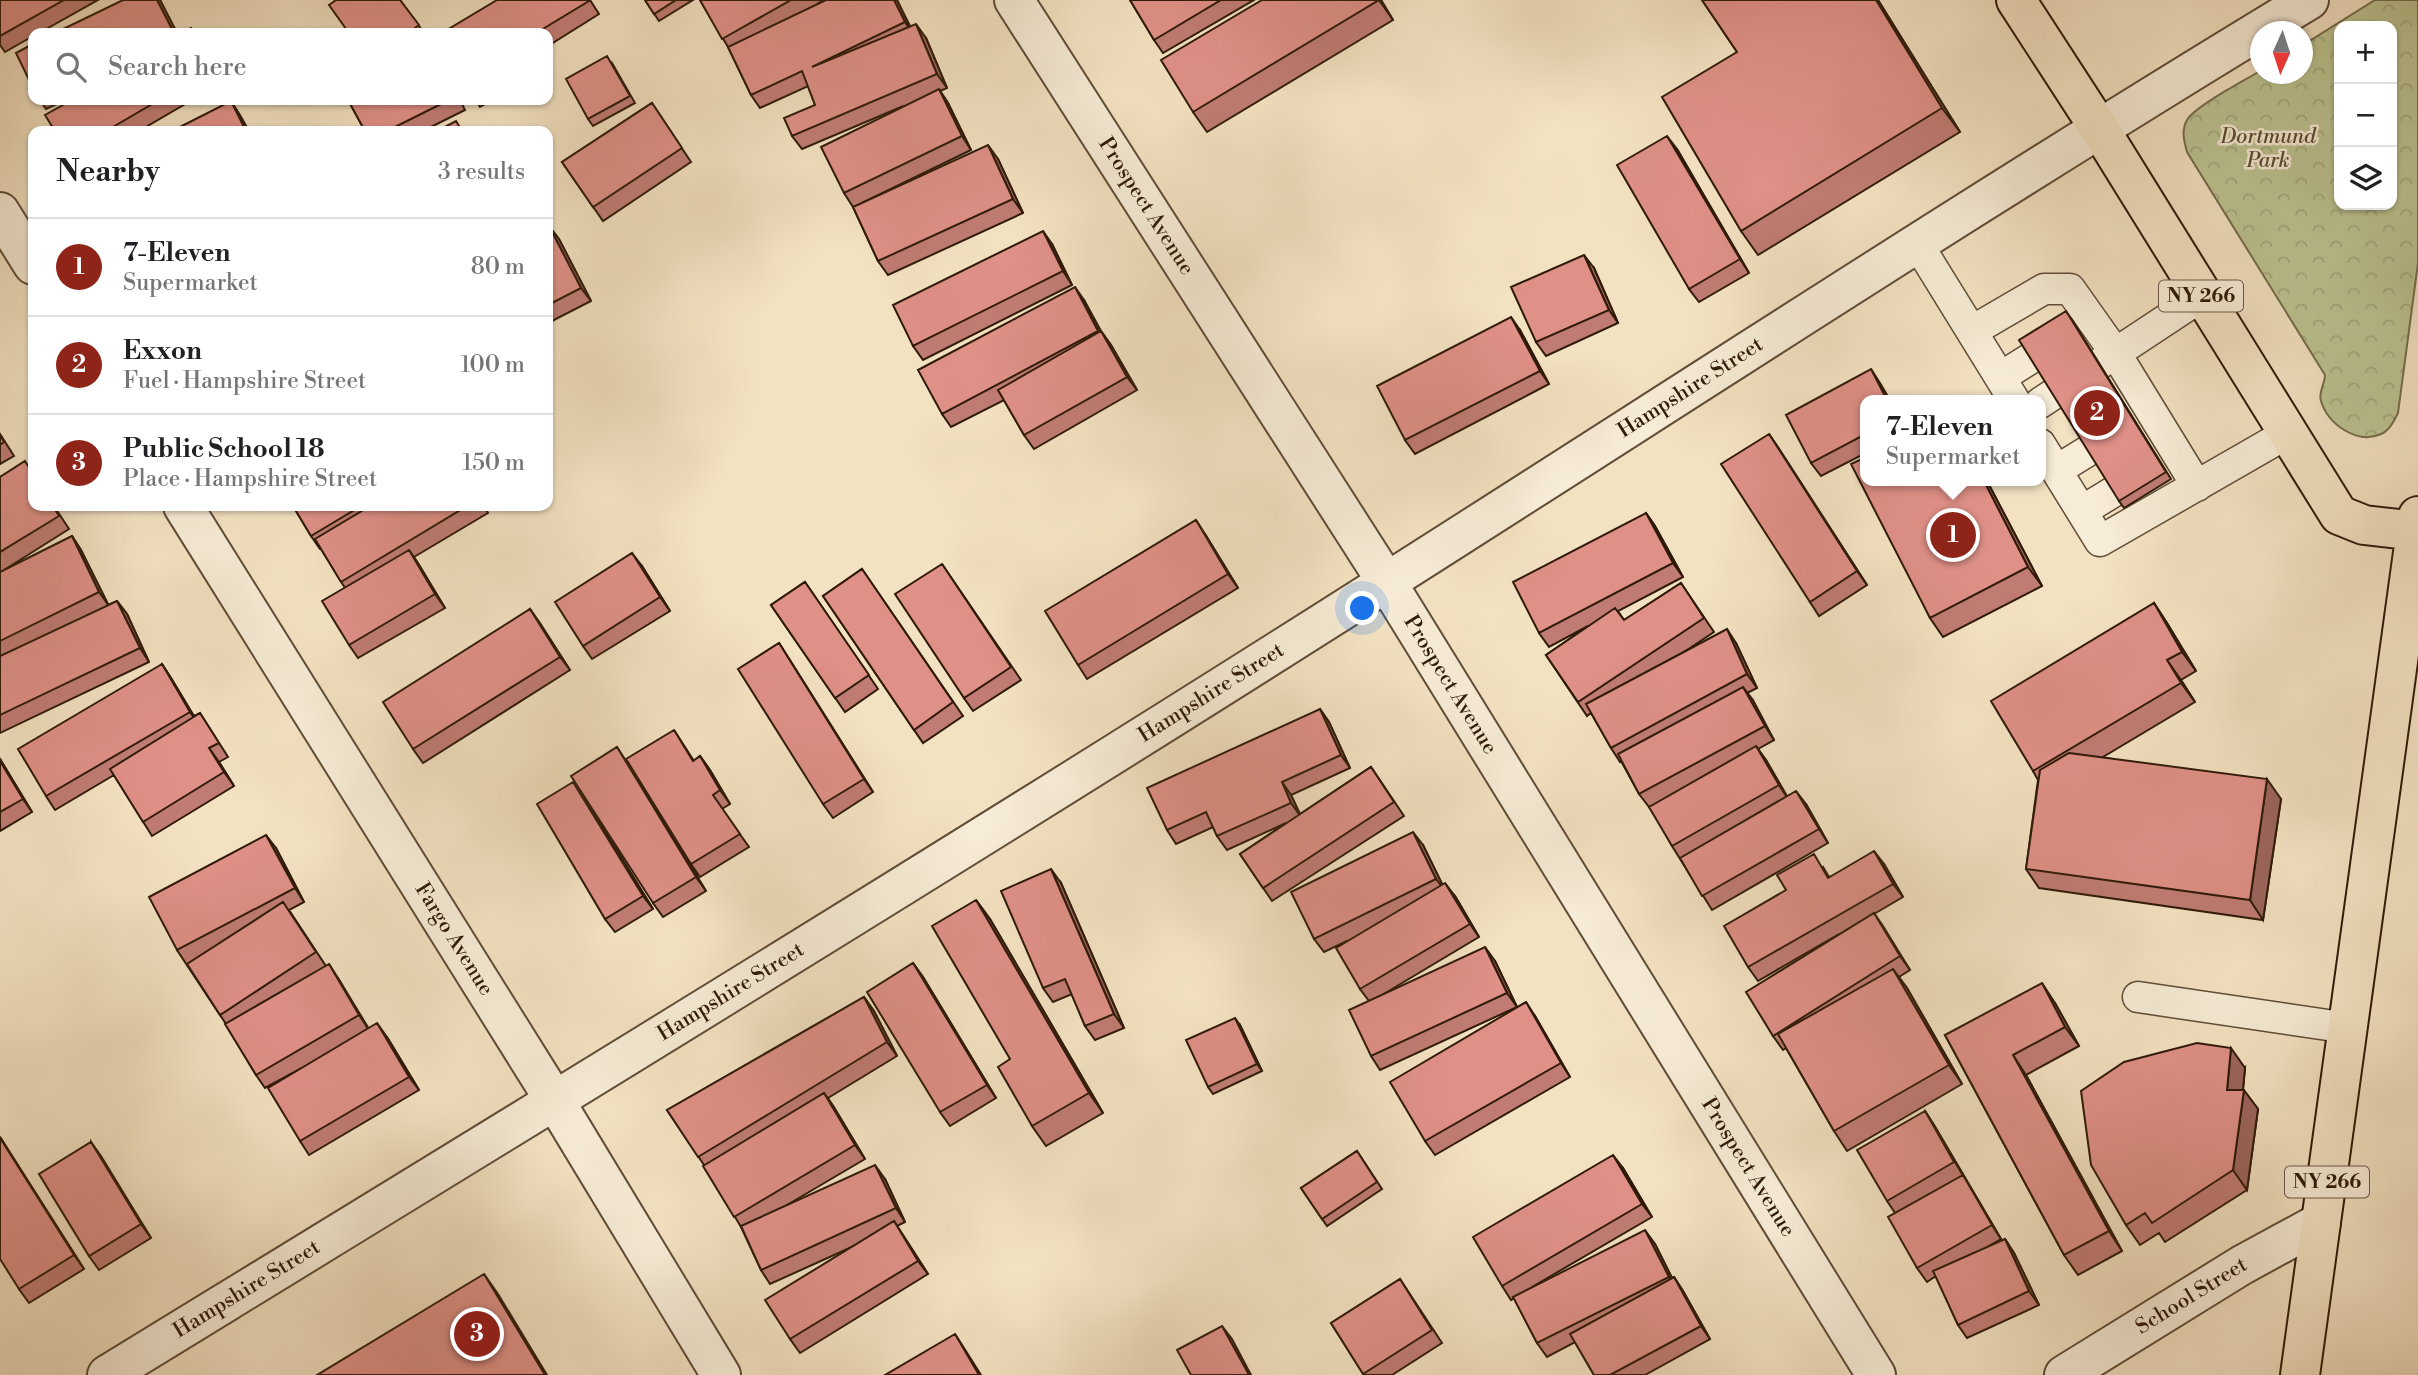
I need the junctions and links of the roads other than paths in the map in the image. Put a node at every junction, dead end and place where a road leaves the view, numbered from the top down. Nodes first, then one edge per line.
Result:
1 (1014, 0) edge
2 (2016, 0) edge
3 (2309, 0) edge
4 (2099, 128) junction
5 (0, 212) edge
6 (1917, 243) junction
7 (28, 257) edge
8 (2202, 296) junction
9 (2093, 319) junction
10 (1972, 331) junction
11 (2116, 354) junction
12 (2008, 389) edge
13 (2046, 399) edge
14 (2152, 412) junction
15 (2288, 433) junction
16 (2046, 453) edge
17 (2178, 453) junction
18 (2057, 470) junction
19 (2197, 486) junction
20 (186, 511) edge
21 (2082, 512) junction
22 (2417, 523) edge
23 (1386, 581) junction
24 (2138, 997) dead end
25 (2348, 1028) junction
26 (555, 1101) junction
27 (2321, 1222) junction
28 (107, 1375) edge
29 (722, 1375) edge
30 (1876, 1375) edge
31 (2064, 1375) edge
32 (2300, 1375) edge

1 - 23 street, Prospect Avenue
2 - 4 main road, NY 266
3 - 4 street, Hampshire Street
4 - 6 street, Hampshire Street
4 - 8 main road, NY 266
5 - 7 street
6 - 10 lane
6 - 23 street, Hampshire Street
8 - 11 lane
8 - 15 main road, NY 266
9 - 10 lane
9 - 11 lane
9 - 12 lane
10 - 12 lane
11 - 13 lane
11 - 14 lane
14 - 17 lane
14 - 18 lane
15 - 19 lane
15 - 22 main road, NY 266
16 - 18 lane
17 - 19 lane
17 - 21 lane
18 - 21 lane
19 - 21 lane
20 - 26 street, Fargo Avenue
22 - 25 main road, NY 266
23 - 26 street, Hampshire Street
23 - 30 street, Prospect Avenue
24 - 25 lane
25 - 27 main road, NY 266
26 - 28 street, Hampshire Street
26 - 29 street, Fargo Avenue
27 - 31 street, School Street
27 - 32 main road, NY 266

